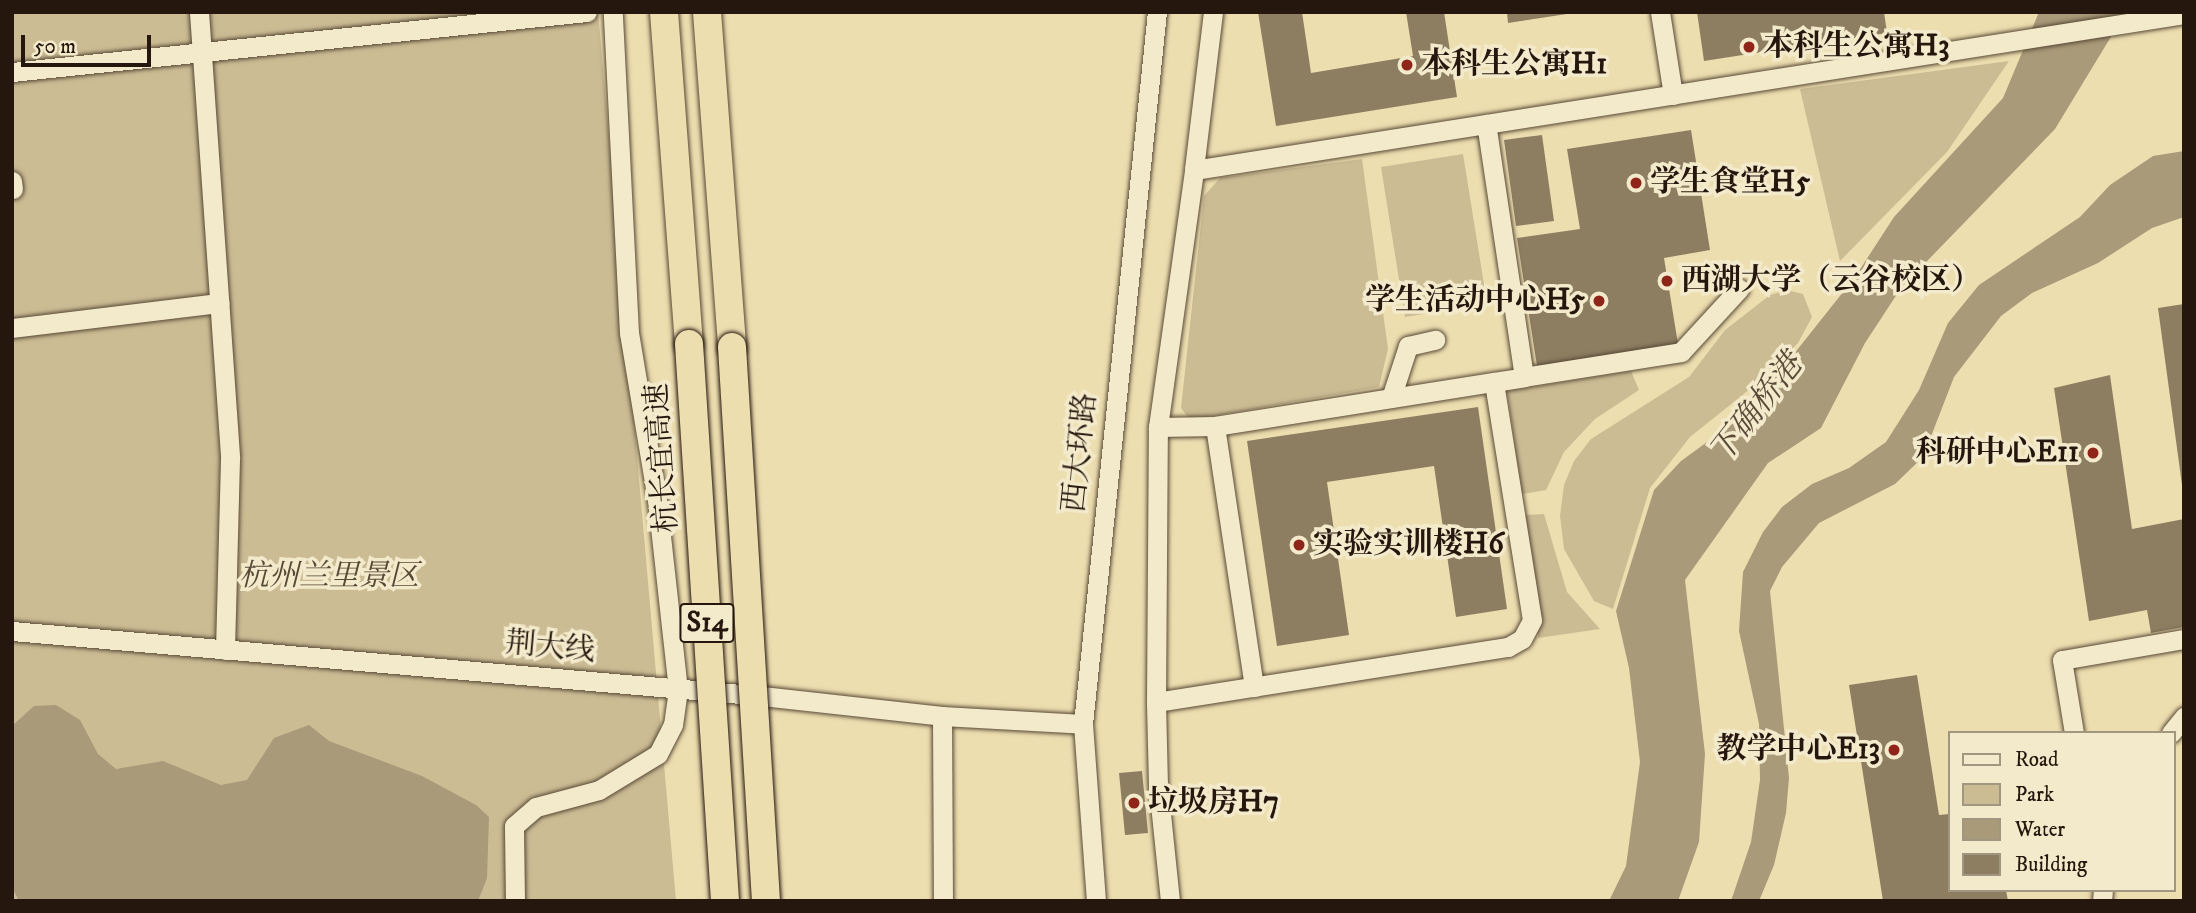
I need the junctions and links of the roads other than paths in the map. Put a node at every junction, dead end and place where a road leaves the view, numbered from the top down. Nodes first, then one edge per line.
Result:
1 (199, 12) edge
2 (587, 12) edge
3 (613, 12) edge
4 (664, 12) edge
5 (1157, 12) edge
6 (1213, 12) edge
7 (1660, 12) edge
8 (708, 16) edge
9 (2175, 16) edge
10 (414, 20) edge
11 (202, 51) junction
12 (12, 72) edge
13 (1673, 94) junction
14 (1486, 124) junction
15 (1194, 170) junction
16 (1739, 289) dead end
17 (220, 303) junction
18 (12, 328) edge
19 (1436, 340) dead end
20 (1524, 377) junction
21 (1494, 382) junction
22 (1391, 398) junction
23 (1215, 426) junction
24 (1158, 427) junction
25 (12, 631) edge
26 (2184, 639) edge
27 (225, 650) junction
28 (1254, 687) junction
29 (678, 690) junction
30 (1156, 702) junction
31 (942, 716) junction
32 (2184, 717) edge
33 (1083, 724) junction
34 (2074, 731) edge
35 (2173, 731) edge
36 (515, 901) edge
37 (725, 901) edge
38 (766, 901) edge
39 (943, 901) edge
40 (1097, 901) edge
41 (1170, 901) edge

1 - 11 street
2 - 10 street
3 - 29 street
4 - 37 highway, 杭长宜高速 / S14, bridge
5 - 33 street, 西大环路
6 - 15 street
7 - 13 street
8 - 38 highway, S14, bridge
9 - 13 street
10 - 11 street
11 - 12 street
11 - 17 street
13 - 14 street
14 - 15 street
14 - 20 street
15 - 24 street
16 - 20 street
17 - 18 street
17 - 27 street
19 - 22 street
20 - 21 street
21 - 22 street
21 - 28 street
22 - 23 street
23 - 24 street
23 - 28 street
24 - 30 street
25 - 27 street, 荆大线
26 - 34 street
27 - 29 street, 荆大线
28 - 30 street
29 - 31 street, 荆大线
29 - 36 street
30 - 41 street
31 - 33 street, 荆大线
31 - 39 street
32 - 35 street
33 - 40 street, 西大环路

